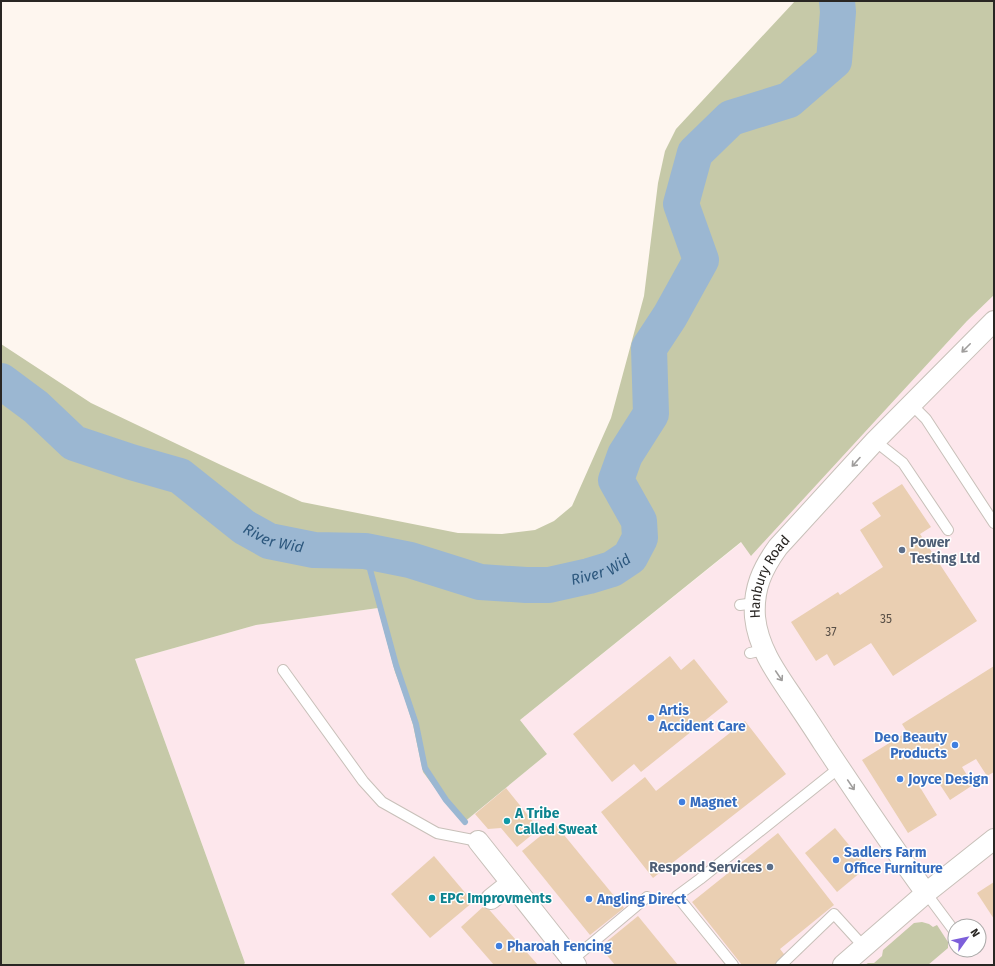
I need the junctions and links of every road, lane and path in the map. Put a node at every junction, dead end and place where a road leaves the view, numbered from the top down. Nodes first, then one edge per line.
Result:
1 (994, 321) edge
2 (911, 404) junction
3 (875, 441) junction
4 (994, 523) edge
5 (948, 530) dead end
6 (283, 670) dead end
7 (840, 768) junction
8 (994, 838) edge
9 (478, 841) joint
10 (511, 883) junction
11 (926, 893) junction
12 (647, 897) dead end
13 (491, 899) dead end
14 (947, 921) edge
15 (864, 947) junction
16 (574, 962) edge
17 (733, 965) edge
18 (781, 965) edge
19 (843, 965) edge

1 -> 2 street, Hanbury Road
2 - 3 street, Hanbury Road
2 - 4 lane
3 - 5 lane
3 -> 7 street, Hanbury Road
6 - 9 lane
7 -> 11 street, Hanbury Road
7 - 17 lane
8 - 11 street
9 - 10 street
10 - 13 street
10 - 16 street
11 - 14 lane
11 - 15 street
12 - 16 lane
15 - 18 lane
15 - 19 street

